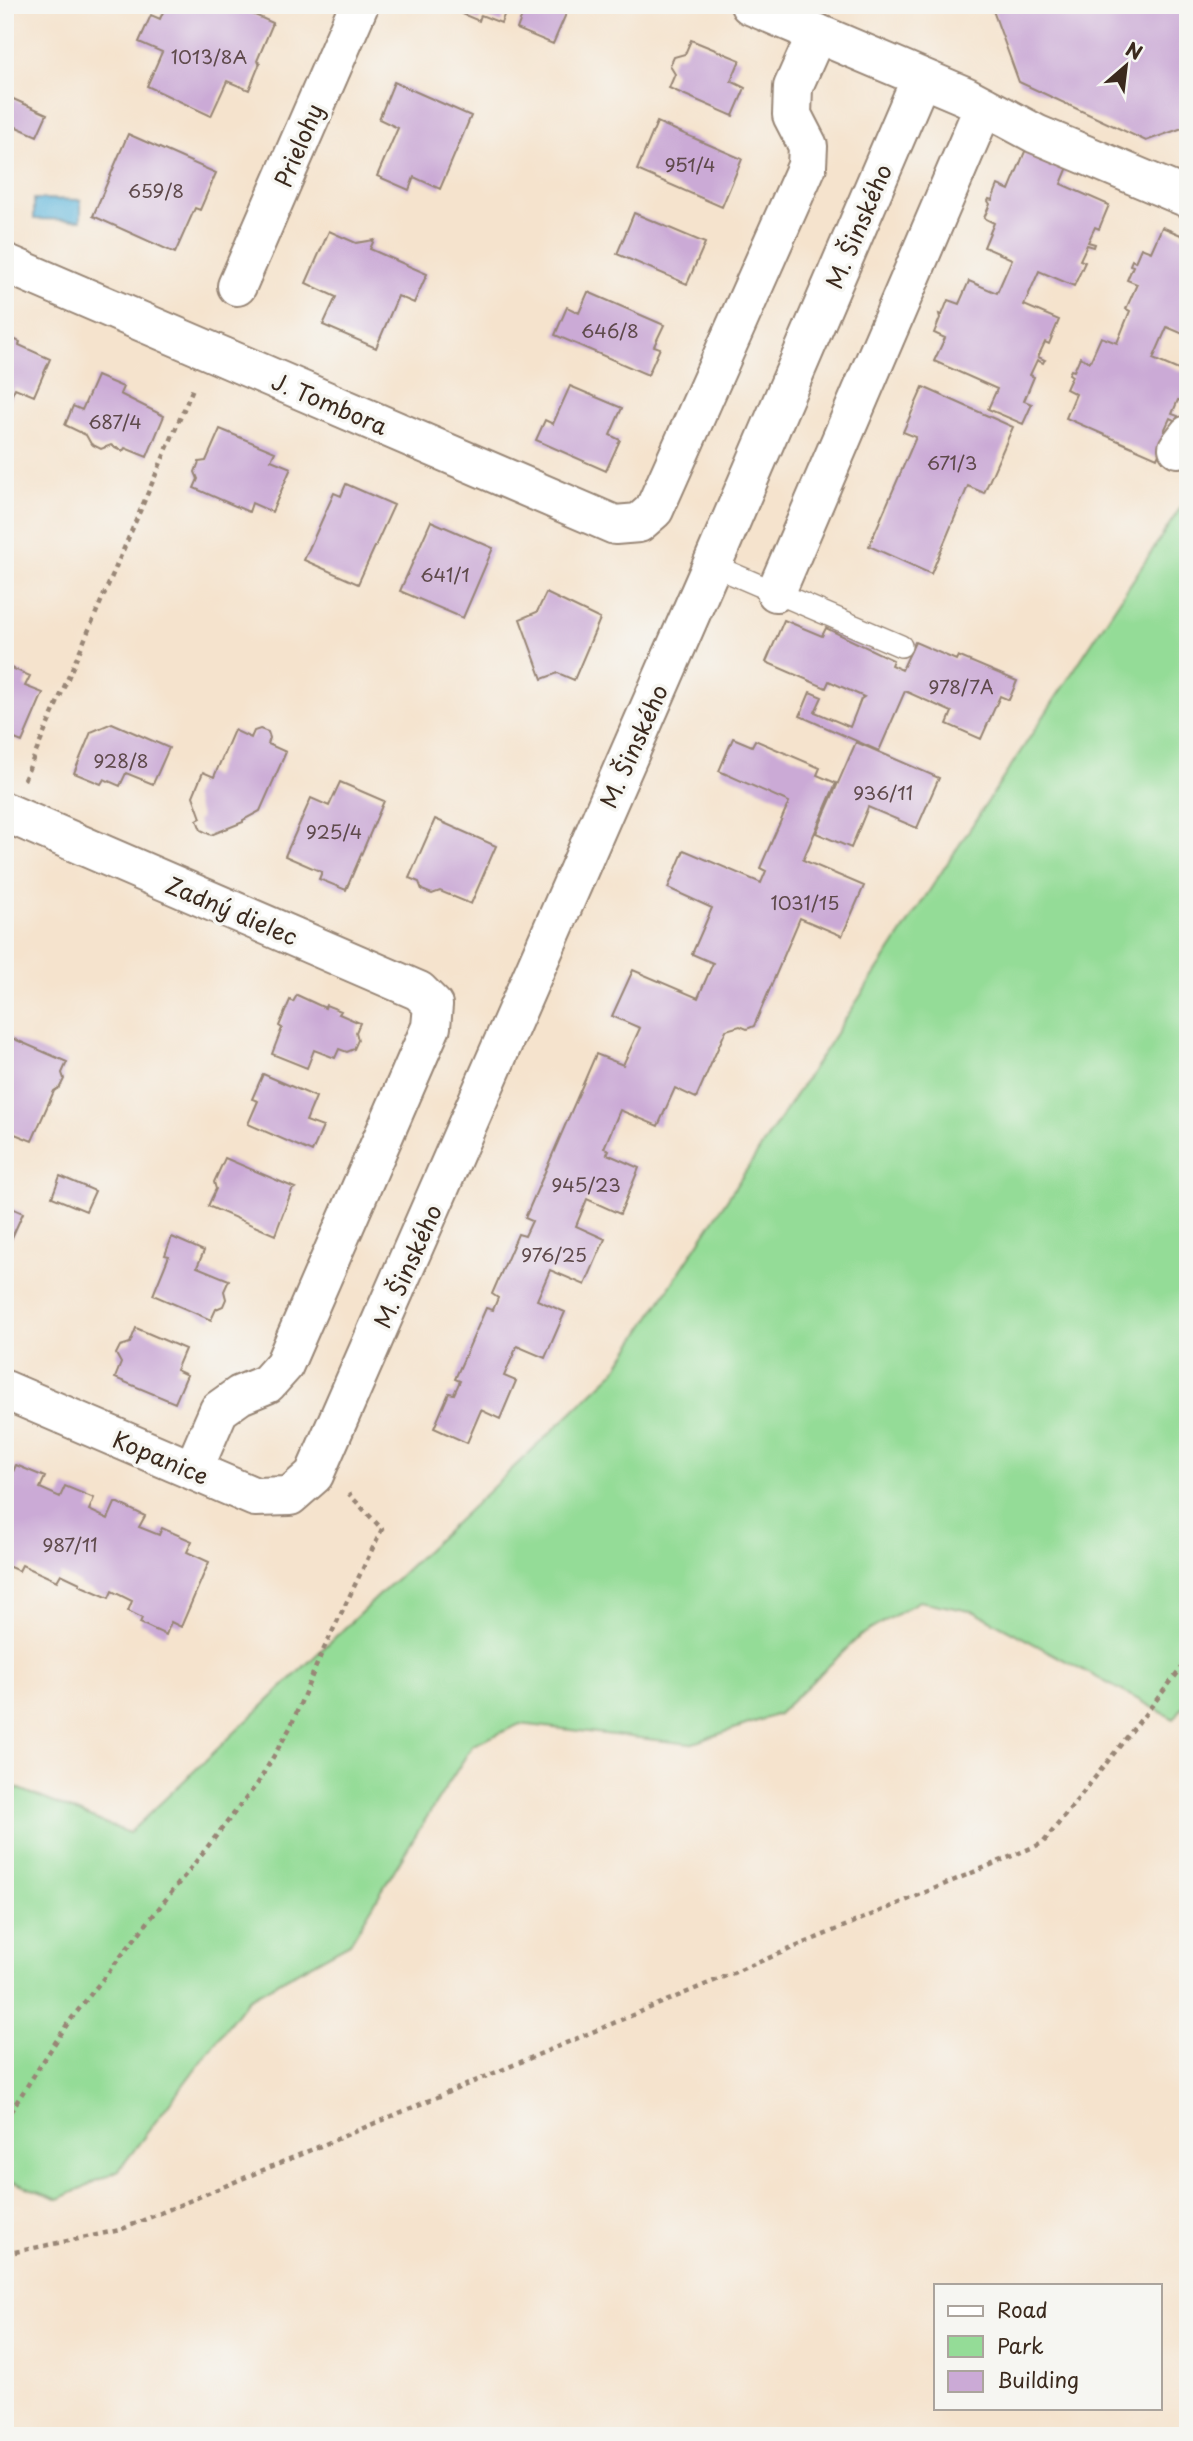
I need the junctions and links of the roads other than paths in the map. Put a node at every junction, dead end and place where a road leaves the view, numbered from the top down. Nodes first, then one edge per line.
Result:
1 (359, 5) edge
2 (750, 5) edge
3 (817, 33) junction
4 (921, 78) junction
5 (984, 106) junction
6 (1188, 198) edge
7 (5, 263) edge
8 (237, 286) dead end
9 (712, 565) junction
10 (776, 592) junction
11 (901, 646) dead end
12 (7, 813) edge
13 (5, 1390) edge
14 (193, 1470) junction
15 (314, 1475) joint

1 - 8 street, Prielohy
2 - 3 street
3 - 4 street
3 - 7 street, J. Tombora
4 - 5 street
4 - 9 street, M. Šinského
5 - 6 street
5 - 10 street
9 - 10 lane
9 - 15 street, M. Šinského
10 - 11 lane
12 - 14 street, Zadný dielec
13 - 14 street, Kopanice
14 - 15 street, Kopanice

